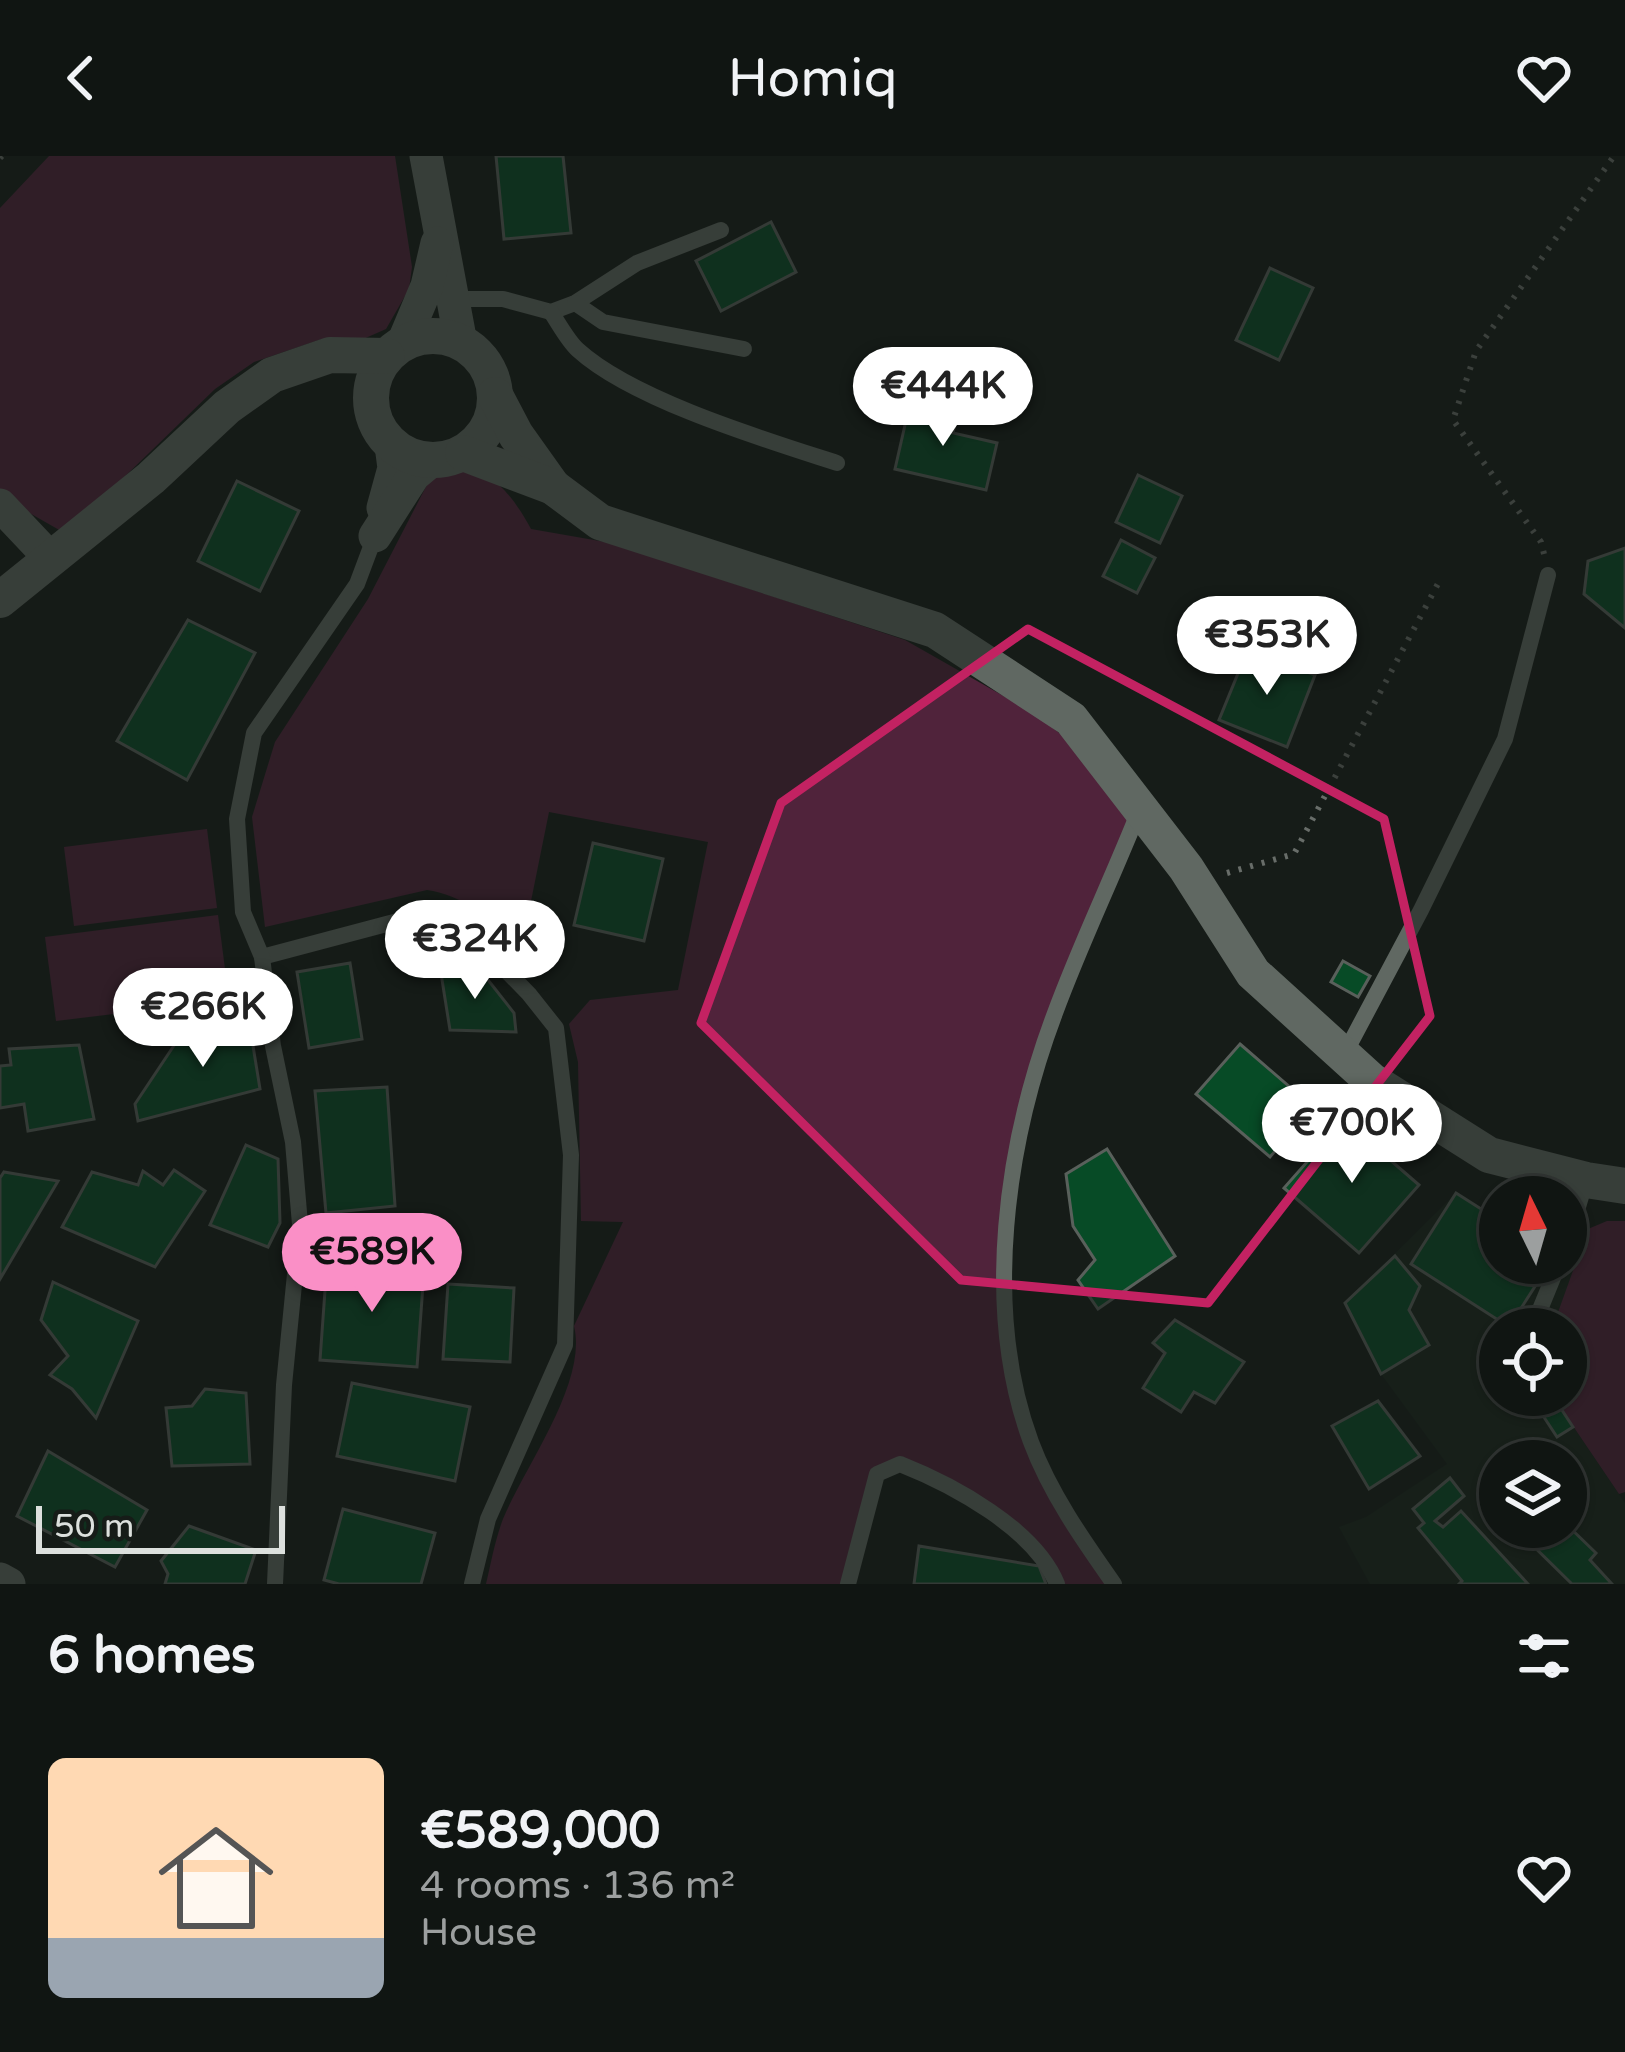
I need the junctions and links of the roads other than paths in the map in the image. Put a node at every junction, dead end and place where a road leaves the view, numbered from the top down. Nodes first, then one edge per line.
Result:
1 (426, 156) edge
2 (721, 230) dead end
3 (439, 236) junction
4 (452, 299) junction
5 (575, 303) junction
6 (551, 312) junction
7 (461, 343) junction
8 (744, 349) dead end
9 (395, 350) junction
10 (272, 375) junction
11 (371, 391) junction
12 (496, 394) junction
13 (392, 445) junction
14 (447, 457) junction
15 (837, 463) dead end
16 (553, 487) junction
17 (0, 505) edge
18 (375, 536) junction
19 (51, 559) junction
20 (1548, 575) road end
21 (0, 600) edge
22 (1140, 808) junction
23 (262, 958) junction
24 (1343, 1055) junction
25 (1571, 1176) edge
26 (1587, 1180) edge
27 (1625, 1186) edge
28 (0, 1579) edge
29 (9, 1584) edge
30 (275, 1584) edge
31 (472, 1584) edge
32 (848, 1584) edge
33 (1057, 1584) edge
34 (1114, 1584) edge

1 - 3 street
2 - 5 lane
3 - 4 street
3 - 9 street
4 - 6 lane
4 - 7 street
5 - 6 lane
5 - 8 lane
6 - 15 lane
7 - 9 main road
7 - 12 main road
9 - 10 main road
9 - 11 main road
10 - 11 main road
10 - 19 main road
11 - 13 main road
12 - 14 main road
12 - 16 main road
13 - 14 main road
13 - 18 street
14 - 16 main road
14 - 18 street
16 - 22 main road
17 - 19 street
18 - 23 lane
19 - 21 main road
20 - 24 lane
22 - 24 main road
22 - 34 lane
23 - 30 lane
23 - 31 lane
24 - 25 main road
26 - 27 main road
28 - 29 street
32 - 33 lane

